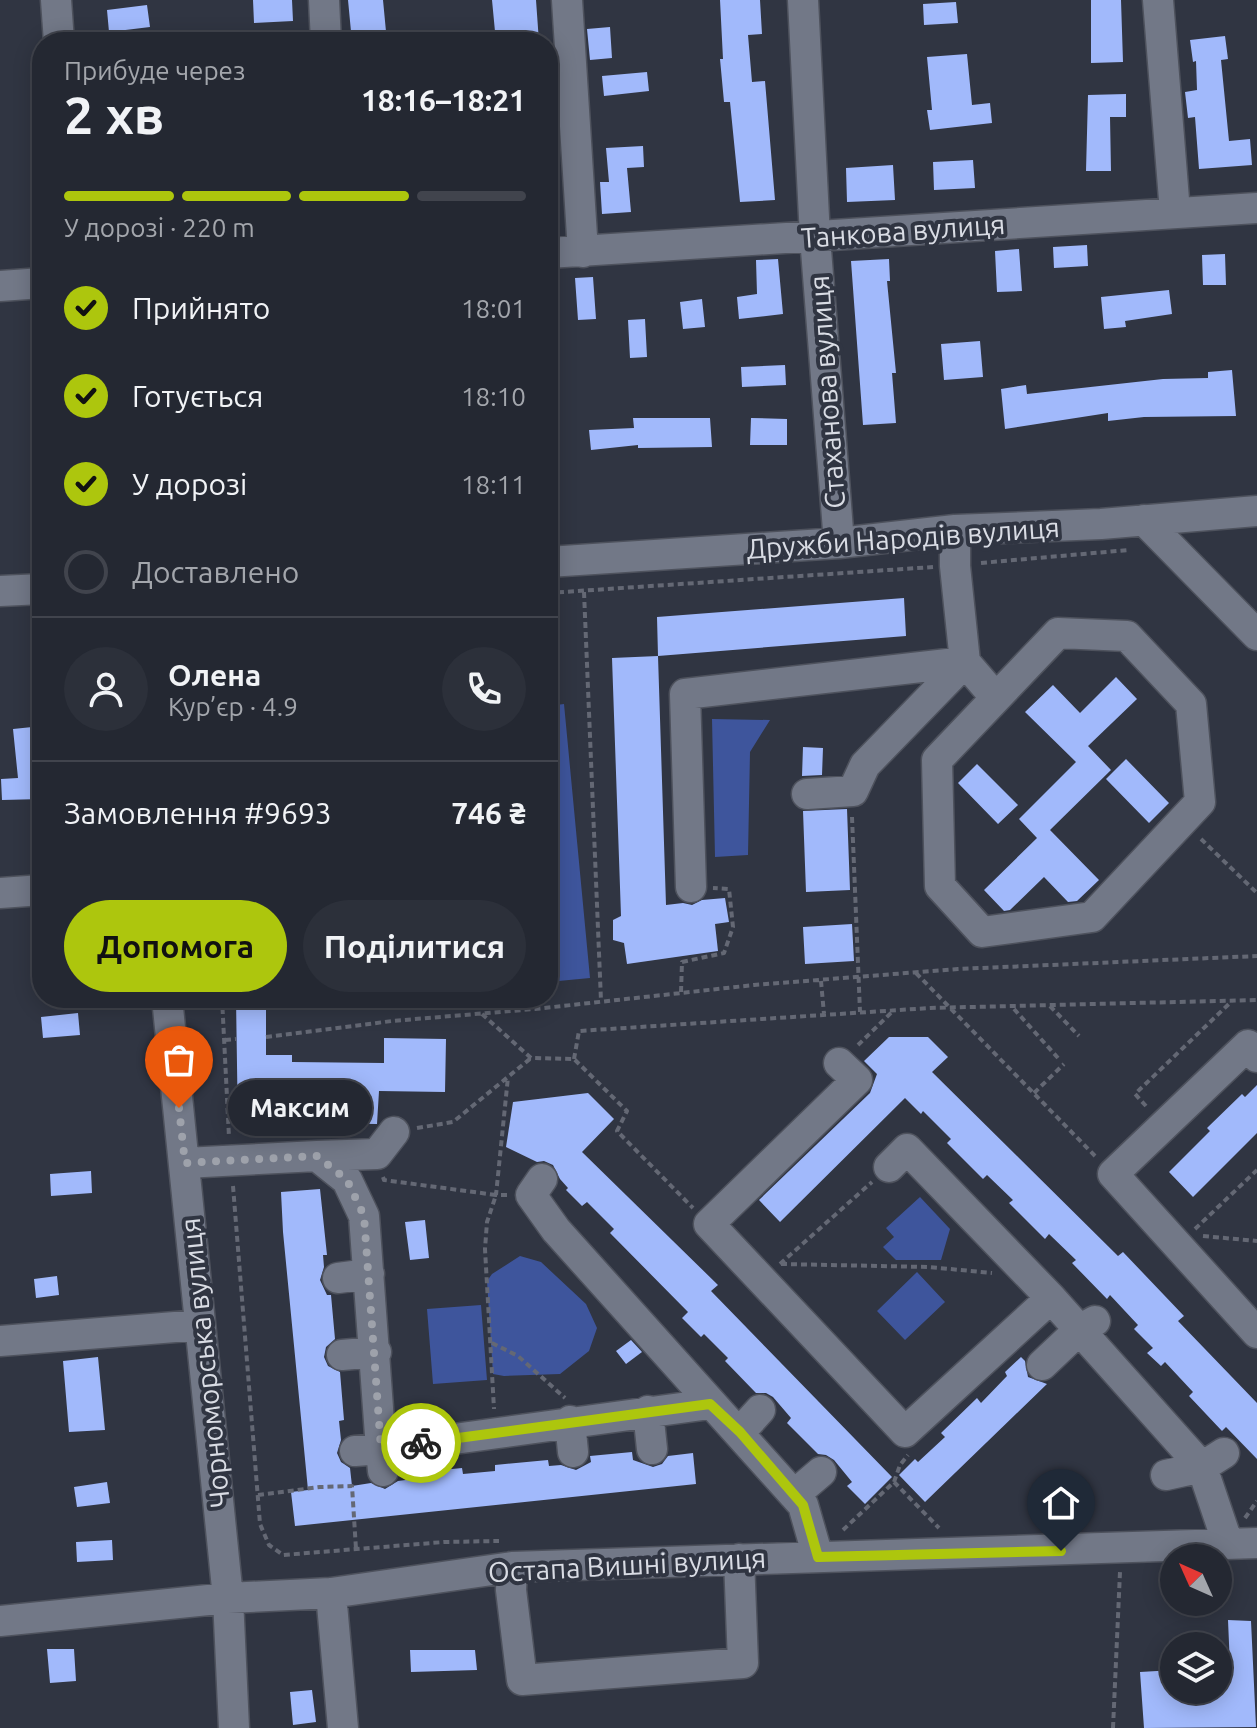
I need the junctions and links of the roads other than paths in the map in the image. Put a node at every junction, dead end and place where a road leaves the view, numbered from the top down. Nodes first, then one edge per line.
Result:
1 (56, 0) edge
2 (324, 0) edge
3 (567, 0) edge
4 (803, 0) edge
5 (1158, 0) edge
6 (58, 32) edge
7 (326, 32) edge
8 (1257, 208) edge
9 (1175, 212) junction
10 (815, 237) junction
11 (583, 252) junction
12 (558, 253) edge
13 (32, 284) edge
14 (0, 286) edge
15 (1257, 511) edge
16 (1144, 520) junction
17 (955, 530) junction
18 (839, 543) junction
19 (558, 561) edge
20 (32, 589) edge
21 (0, 591) edge
22 (1257, 635) edge
23 (965, 662) junction
24 (996, 698) junction
25 (807, 794) dead end
26 (691, 887) road end
27 (32, 891) edge
28 (0, 893) edge
29 (168, 1008) edge
30 (1257, 1057) edge
31 (839, 1063) road end
32 (386, 1143) road end
33 (905, 1150) road end
34 (317, 1156) junction
35 (185, 1163) junction
36 (542, 1179) dead end
37 (369, 1274) junction
38 (338, 1278) dead end
39 (1051, 1298) junction
40 (200, 1325) junction
41 (1087, 1325) junction
42 (1257, 1333) edge
43 (0, 1341) edge
44 (376, 1352) junction
45 (342, 1355) dead end
46 (1042, 1365) dead end
47 (710, 1404) junction
48 (760, 1410) dead end
49 (648, 1411) junction
50 (578, 1420) junction
51 (740, 1432) junction
52 (652, 1449) dead end
53 (573, 1452) dead end
54 (1213, 1460) junction
55 (821, 1472) dead end
56 (1166, 1475) dead end
57 (794, 1495) junction
58 (1243, 1535) edge
59 (818, 1557) junction
60 (739, 1559) junction
61 (512, 1567) junction
62 (331, 1593) junction
63 (228, 1598) junction
64 (0, 1621) edge
65 (233, 1689) junction
66 (213, 1728) edge
67 (234, 1728) edge
68 (343, 1728) edge

1 - 6 street
2 - 7 street
3 - 11 street
4 - 10 street, Стаханова вулиця
5 - 9 street
8 - 9 street, Танкова вулиця
9 - 10 street, Танкова вулиця
10 - 11 street, Танкова вулиця
10 - 18 street, Стаханова вулиця
11 - 12 street, Танкова вулиця
13 - 14 street
15 - 16 street, Дружби Народів вулиця
16 - 17 street, Дружби Народів вулиця
16 - 22 street
17 - 18 street, Дружби Народів вулиця
17 - 23 street
18 - 19 street, Дружби Народів вулиця
20 - 21 street
23 - 24 street
23 - 25 street
23 - 26 street
24 - 24 street
27 - 28 street
29 - 35 street, Чорноморська вулиця
30 - 42 street
31 - 39 street
32 - 34 street
33 - 39 street
34 - 35 street
34 - 37 street
35 - 40 street, Чорноморська вулиця
36 - 47 street
37 - 38 street
37 - 44 street
39 - 41 street
40 - 43 street
40 - 63 street, Чорноморська вулиця
41 - 46 street
41 - 54 street
44 - 45 street
44 - 50 street
47 - 49 street
47 - 51 street
48 - 51 street
49 - 50 street
49 - 52 street
50 - 53 street
51 - 57 street
54 - 56 street
54 - 58 street
55 - 57 street
57 - 59 street
58 - 59 street, Остапа Вишні вулиця
59 - 60 street, Остапа Вишні вулиця
60 - 61 street, Остапа Вишні вулиця
60 - 61 street
61 - 62 street, Остапа Вишні вулиця
62 - 63 street, Остапа Вишні вулиця
62 - 68 street
63 - 64 street, Остапа Вишні вулиця
63 - 65 street, Чорноморська вулиця
65 - 66 street
65 - 67 street, Чорноморська вулиця

